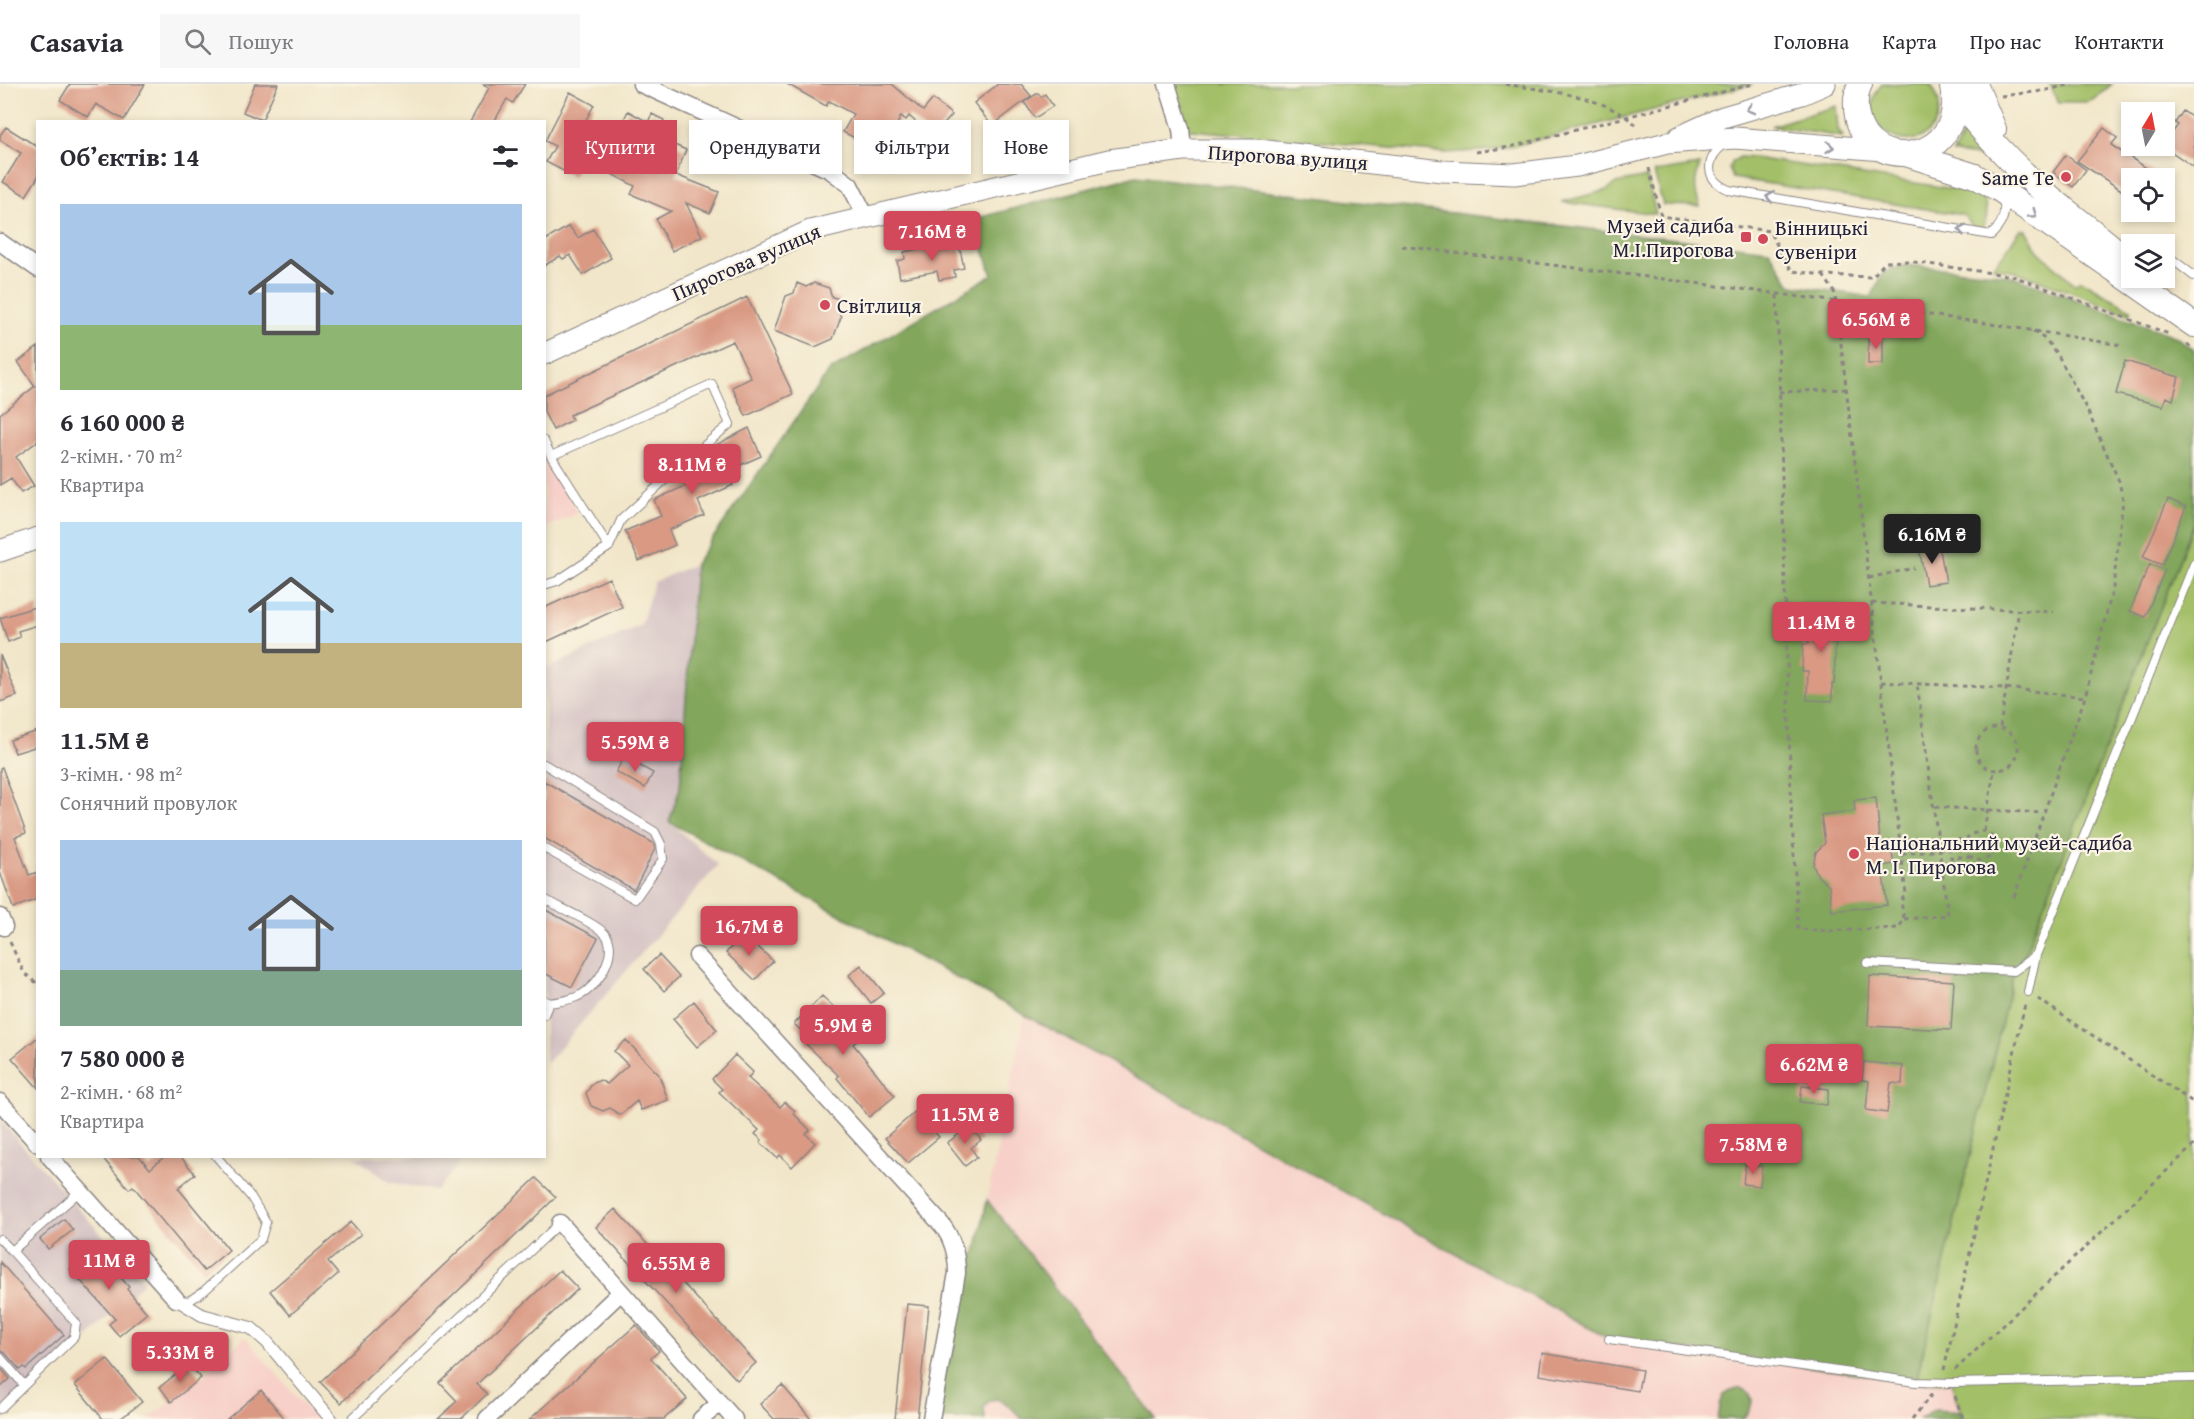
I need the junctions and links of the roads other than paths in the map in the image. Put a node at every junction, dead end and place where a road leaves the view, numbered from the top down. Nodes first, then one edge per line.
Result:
1 (641, 84) edge
2 (1167, 84) edge
3 (1825, 84) edge
4 (1860, 84) edge
5 (1953, 88) edge
6 (1985, 91) edge
7 (1735, 138) junction
8 (1667, 143) junction
9 (1183, 150) junction
10 (1894, 152) junction
11 (2004, 153) junction
12 (2001, 189) junction
13 (866, 217) junction
14 (0, 242) edge
15 (2110, 244) junction
16 (2121, 244) edge
17 (2121, 254) edge
18 (2175, 262) edge
19 (36, 267) edge
20 (2194, 276) edge
21 (2153, 288) edge
22 (2187, 332) edge
23 (546, 353) edge
24 (546, 445) edge
25 (552, 456) junction
26 (36, 539) edge
27 (609, 547) junction
28 (0, 551) edge
29 (2194, 564) edge
30 (546, 584) edge
31 (546, 766) edge
32 (546, 849) edge
33 (546, 900) edge
34 (697, 956) dead end
35 (2036, 956) junction
36 (1867, 963) dead end
37 (2028, 992) road end
38 (547, 1002) edge
39 (0, 1102) edge
40 (36, 1142) edge
41 (51, 1158) edge
42 (218, 1158) edge
43 (80, 1191) junction
44 (560, 1223) joint
45 (0, 1239) edge
46 (12, 1251) junction
47 (621, 1292) junction
48 (176, 1299) junction
49 (1609, 1339) dead end
50 (0, 1357) edge
51 (2194, 1378) edge
52 (24, 1385) junction
53 (720, 1403) junction
54 (0, 1409) edge
55 (353, 1418) edge
56 (331, 1419) edge
57 (487, 1419) edge
58 (701, 1419) edge
59 (734, 1419) edge
60 (931, 1419) edge

1 - 13 street
2 - 9 street
3 -> 8 street, Пирогова вулиця
4 - 10 main road
5 - 10 main road
5 - 11 main road
6 - 11 main road
7 - 8 street, Пирогова вулиця
7 -> 10 street, Пирогова вулиця
12 -> 7 lane
8 - 9 street, Пирогова вулиця
9 - 13 street, Пирогова вулиця
10 - 12 main road, Пирогова вулиця
11 - 15 main road
12 -> 22 main road, Пирогова вулиця
13 - 23 street, Пирогова вулиця
14 - 19 street
15 - 16 lane
15 - 17 main road
18 - 20 lane
21 - 22 main road
24 - 25 lane
25 - 27 lane
25 - 27 lane
26 - 28 street
27 - 30 lane
29 - 35 lane
31 - 32 lane
33 - 38 lane
34 - 60 street
35 - 36 lane
35 - 37 lane
39 - 40 street
41 - 43 street
42 - 48 lane
43 - 46 lane
43 - 48 street
44 - 47 street
44 - 55 lane
45 - 46 lane
46 - 52 lane
47 - 53 street
47 - 57 street
48 - 56 street
49 - 51 lane
50 - 52 lane
52 - 54 lane
53 - 58 street
53 - 59 street

